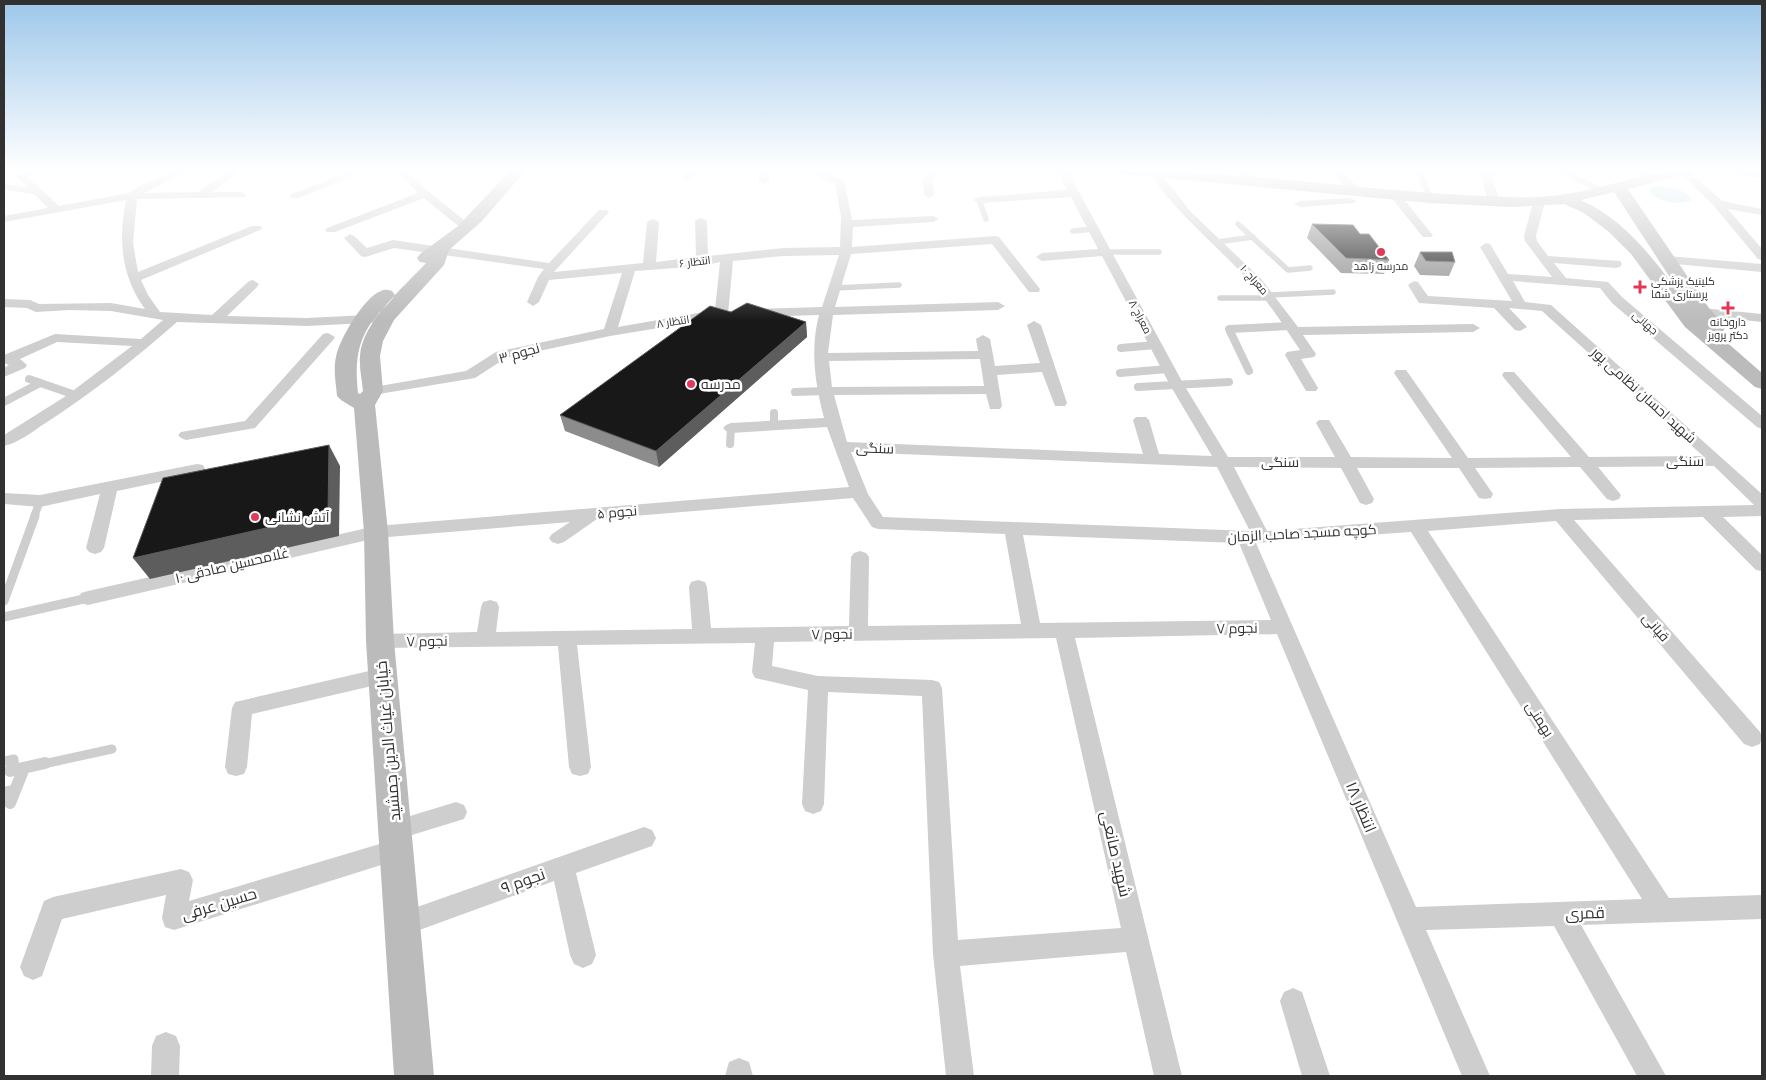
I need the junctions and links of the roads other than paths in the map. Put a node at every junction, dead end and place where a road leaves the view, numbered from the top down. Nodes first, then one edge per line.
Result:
1 (129, 220) edge
2 (356, 220) edge
3 (458, 220) edge
4 (472, 220) edge
5 (595, 220) edge
6 (847, 220) edge
7 (909, 220) edge
8 (1089, 220) edge
9 (1194, 220) edge
10 (1416, 220) edge
11 (1535, 220) edge
12 (1596, 220) edge
13 (1605, 220) edge
14 (1640, 220) edge
15 (1640, 220) edge
16 (1732, 220) edge
17 (701, 221) dead end
18 (654, 222) dead end
19 (848, 224) junction
20 (1238, 224) dead end
21 (1613, 226) junction
22 (466, 227) junction
23 (1648, 227) junction
24 (256, 228) dead end
25 (1094, 229) junction
26 (331, 230) dead end
27 (1073, 231) dead end
28 (1427, 234) dead end
29 (1253, 237) junction
30 (350, 238) dead end
31 (1217, 242) junction
32 (1486, 247) dead end
33 (441, 249) junction
34 (846, 251) junction
35 (1106, 252) junction
36 (1159, 252) dead end
37 (1762, 256) edge
38 (1042, 257) dead end
39 (727, 258) junction
40 (1545, 259) junction
41 (1668, 260) junction
42 (702, 262) junction
43 (1616, 264) dead end
44 (552, 266) junction
45 (649, 267) junction
46 (1310, 268) dead end
47 (1762, 268) edge
48 (629, 269) junction
49 (135, 278) junction
50 (544, 278) junction
51 (1505, 278) junction
52 (1562, 282) junction
53 (253, 284) dead end
54 (899, 285) dead end
55 (1414, 285) dead end
56 (834, 288) junction
57 (1034, 289) dead end
58 (1333, 292) dead end
59 (1269, 296) junction
60 (1220, 298) dead end
61 (1435, 301) junction
62 (533, 302) dead end
63 (4, 303) edge
64 (1498, 304) junction
65 (1521, 305) junction
66 (998, 306) dead end
67 (827, 310) junction
68 (1702, 312) junction
69 (731, 313) junction
70 (155, 314) junction
71 (174, 318) junction
72 (1762, 318) edge
73 (216, 319) junction
74 (307, 322) junction
75 (372, 324) junction
76 (1034, 324) dead end
77 (1520, 327) dead end
78 (1455, 328) junction
79 (1472, 328) dead end
80 (1292, 329) junction
81 (610, 332) junction
82 (328, 338) junction
83 (983, 339) dead end
84 (145, 343) junction
85 (1156, 345) junction
86 (1121, 348) dead end
87 (986, 355) junction
88 (820, 357) junction
89 (346, 358) junction
90 (6, 359) edge
91 (1762, 365) edge
92 (1048, 367) junction
93 (1168, 369) junction
94 (989, 371) junction
95 (1249, 371) dead end
96 (4, 373) edge
97 (1402, 373) dead end
98 (1120, 374) dead end
99 (1509, 375) dead end
100 (29, 379) dead end
101 (1229, 382) dead end
102 (40, 383) junction
103 (1762, 383) edge
104 (1177, 385) junction
105 (1138, 387) dead end
106 (1311, 388) dead end
107 (992, 390) junction
108 (826, 391) junction
109 (795, 392) dead end
110 (78, 396) junction
111 (368, 398) junction
112 (4, 402) edge
113 (1060, 403) dead end
114 (994, 406) dead end
115 (1141, 420) dead end
116 (833, 422) junction
117 (1324, 423) dead end
118 (1762, 424) edge
119 (186, 435) dead end
120 (731, 436) dead end
121 (4, 441) edge
122 (842, 447) junction
123 (1152, 459) junction
124 (1583, 461) junction
125 (1718, 461) junction
126 (1223, 462) junction
127 (1345, 462) junction
128 (1464, 463) junction
129 (197, 469) edge
130 (110, 487) junction
131 (858, 492) junction
132 (1485, 494) dead end
133 (1613, 495) dead end
134 (4, 499) edge
135 (1366, 499) dead end
136 (40, 501) junction
137 (1762, 503) edge
138 (1762, 510) edge
139 (1708, 512) junction
140 (594, 514) junction
141 (1560, 515) junction
142 (1417, 527) junction
143 (1013, 528) junction
144 (376, 532) junction
145 (1254, 537) junction
146 (558, 538) dead end
147 (95, 548) dead end
148 (860, 557) dead end
149 (1762, 565) edge
150 (698, 587) dead end
151 (88, 598) joint
152 (4, 601) edge
153 (490, 606) dead end
154 (4, 617) edge
155 (1284, 628) junction
156 (1032, 631) junction
157 (1064, 631) junction
158 (858, 634) junction
159 (765, 635) junction
160 (702, 637) junction
161 (567, 638) junction
162 (485, 640) junction
163 (380, 641) junction
164 (382, 676) junction
165 (818, 684) junction
166 (1752, 738) dead end
167 (112, 749) dead end
168 (4, 761) edge
169 (580, 767) dead end
170 (24, 768) junction
171 (236, 768) dead end
172 (9, 796) edge
173 (813, 804) dead end
174 (456, 812) dead end
175 (644, 838) dead end
176 (396, 840) junction
177 (563, 867) junction
178 (1762, 907) edge
179 (1663, 910) junction
180 (1561, 914) junction
181 (1409, 919) junction
182 (402, 924) junction
183 (1136, 939) junction
184 (946, 954) junction
185 (583, 955) dead end
186 (33, 967) dead end
187 (1293, 1001) dead end
188 (166, 1046) dead end
189 (165, 1076) edge
190 (414, 1076) edge
191 (960, 1076) edge
192 (1168, 1076) edge
193 (1316, 1076) edge
194 (1476, 1076) edge
195 (1652, 1076) edge

1 - 49 street
2 - 26 street
3 - 22 street
4 - 22 main road, خیابان غیاث الدین جمشید
5 - 44 street
6 - 19 street
7 - 19 street
8 - 25 street, معراج ۸
9 - 31 street, معراج ۱۰
10 - 28 street
11 - 40 street
12 - 21 main road
13 - 21 main road
14 - 23 main road
15 - 23 main road
16 - 37 street
17 - 42 street
18 - 45 street
19 - 34 street
20 - 29 lane
21 - 23 main road
21 - 103 main road
22 - 33 main road, خیابان غیاث الدین جمشید
23 - 41 main road
24 - 49 street
25 - 27 lane
25 - 35 street, معراج ۸
29 - 31 lane
29 - 46 lane
30 - 33 street
31 - 59 street, معراج ۱۰
32 - 51 street
33 - 44 street
33 - 75 main road, خیابان غیاث الدین جمشید
34 - 39 street, انتظار ۶
34 - 56 street
34 - 57 street, انتظار ۶
35 - 36 lane
35 - 38 street
35 - 85 street, معراج ۸
39 - 42 street, انتظار ۶
39 - 69 street
40 - 43 street
40 - 52 street
41 - 47 street
41 - 68 main road
42 - 45 street, انتظار ۶
44 - 50 street
45 - 48 street, انتظار ۶
48 - 50 street, انتظار ۶
48 - 81 street
49 - 70 street
50 - 62 street
51 - 52 street, جهانی
51 - 65 street
52 - 118 street, جهانی
53 - 73 street
54 - 56 lane
55 - 61 street
56 - 67 street
58 - 59 lane
59 - 60 lane
59 - 80 street, معراج ۱۰
61 - 64 street
61 - 78 street
63 - 70 street
64 - 65 street
64 - 77 street
65 - 125 street, شهید احسان نظامی پور
66 - 67 street, انتظار ۸
67 - 69 street, انتظار ۸
67 - 88 street
68 - 72 street
68 - 91 main road
69 - 81 street, انتظار ۸
70 - 71 street
71 - 73 street
71 - 84 street
73 - 74 street
74 - 75 street
74 - 82 street
75 - 89 main road, خیابان غیاث الدین جمشید
75 - 111 main road, خیابان غیاث الدین جمشید
76 - 92 street
78 - 79 street
78 - 80 street
80 - 95 lane
80 - 106 street, معراج ۱۰
81 - 111 street, نجوم ۳
82 - 89 street
82 - 119 street
83 - 87 street
84 - 90 street
84 - 110 street
85 - 86 lane
85 - 93 street, معراج ۸
87 - 88 street
87 - 94 street
88 - 108 street
89 - 111 main road, خیابان غیاث الدین جمشید
90 - 96 street
92 - 94 street
92 - 113 street
93 - 98 lane
93 - 104 street, معراج ۸
94 - 107 street
97 - 128 street
99 - 124 street
100 - 102 lane
101 - 104 lane
102 - 110 lane
102 - 112 lane
104 - 105 lane
104 - 126 street, معراج ۸
107 - 108 street
107 - 114 street
108 - 109 lane
108 - 116 street
110 - 121 street
111 - 144 main road, خیابان غیاث الدین جمشید
115 - 123 street
116 - 120 street
116 - 122 street
117 - 127 street
122 - 123 street, سنگی
122 - 131 street
123 - 126 street, سنگی
124 - 125 street, سنگی
124 - 128 street, سنگی
124 - 133 street
125 - 137 street, شهید احسان نظامی پور
126 - 127 street, سنگی
126 - 145 street, معراج ۸
127 - 128 street, سنگی
127 - 135 street
128 - 132 street
129 - 130 street
130 - 136 street
130 - 147 street
131 - 140 street, نجوم ۵
131 - 143 street, کوچه مسجد صاحب الزمان
134 - 136 street
136 - 152 lane
138 - 139 street, کوچه مسجد صاحب الزمان
139 - 141 street, کوچه مسجد صاحب الزمان
139 - 149 street
140 - 144 street, نجوم ۵
140 - 146 street
141 - 142 street, کوچه مسجد صاحب الزمان
141 - 166 street, قپانی
142 - 145 street, کوچه مسجد صاحب الزمان
142 - 179 street, بهمنی
143 - 145 street, کوچه مسجد صاحب الزمان
143 - 156 street
144 - 151 street, غلامحسین صادقی ۱۰
144 - 163 main road, خیابان غیاث الدین جمشید
145 - 155 street, انتظار ۱۸
148 - 158 street
150 - 160 street
151 - 154 lane
153 - 162 street
155 - 157 street, نجوم ۷
155 - 181 street, انتظار ۱۸
156 - 157 street, نجوم ۷
156 - 158 street, نجوم ۷
157 - 183 street, شهید صانعی
158 - 159 street, نجوم ۷
159 - 160 street, نجوم ۷
159 - 165 street
160 - 161 street, نجوم ۷
161 - 162 street, نجوم ۷
161 - 169 street
162 - 163 street, نجوم ۷
163 - 164 main road, خیابان غیاث الدین جمشید
164 - 171 street
164 - 176 main road, خیابان غیاث الدین جمشید
165 - 173 street
165 - 184 street
167 - 170 lane
168 - 170 lane
170 - 172 lane
174 - 176 street
175 - 177 street, نجوم ۹
176 - 182 main road, خیابان غیاث الدین جمشید
176 - 186 street, حسین عرفی
177 - 182 street, نجوم ۹
177 - 185 street
178 - 179 street, قمری
179 - 180 street, قمری
180 - 181 street, قمری
180 - 195 street
181 - 194 street, انتظار ۱۸
182 - 190 main road, خیابان غیاث الدین جمشید
183 - 184 street
183 - 192 street, شهید صانعی
184 - 191 street
187 - 193 street
188 - 189 street

